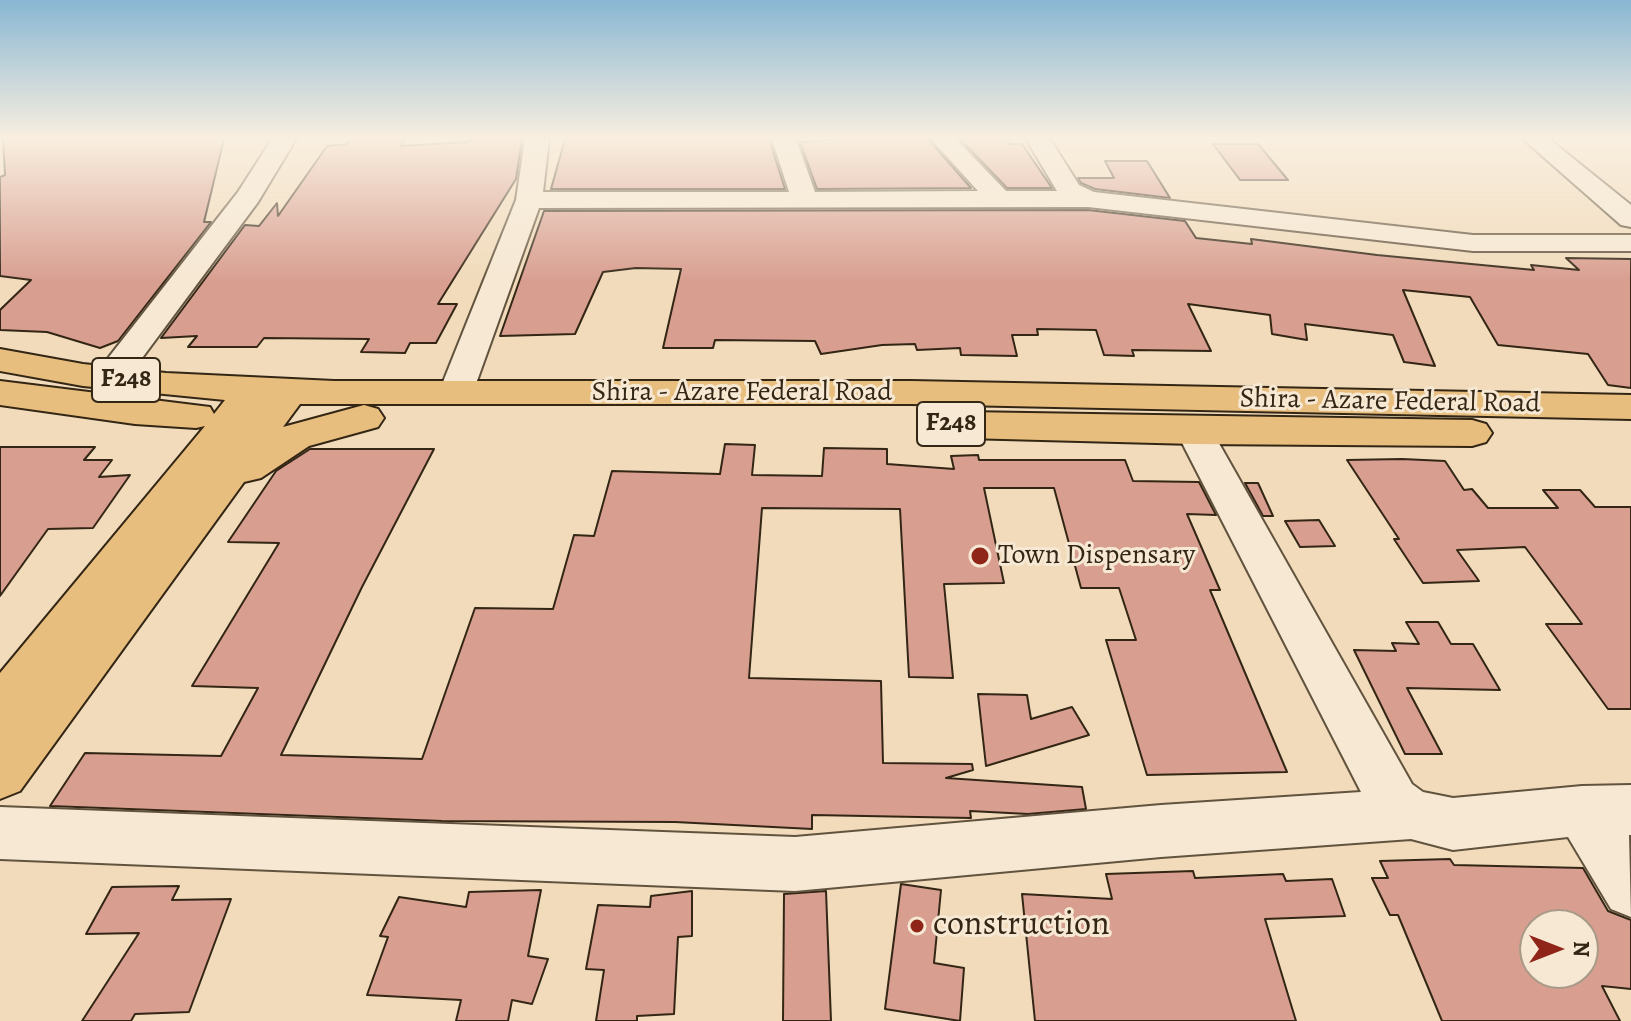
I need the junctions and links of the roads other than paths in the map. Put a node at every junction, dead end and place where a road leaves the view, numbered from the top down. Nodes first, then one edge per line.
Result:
1 (255, 187) edge
2 (531, 187) edge
3 (800, 187) edge
4 (987, 187) edge
5 (1067, 187) edge
6 (1592, 187) edge
7 (998, 198) junction
8 (804, 199) junction
9 (1088, 199) junction
10 (529, 200) junction
11 (1631, 219) edge
12 (1631, 243) edge
13 (0, 360) edge
14 (110, 378) junction
15 (456, 392) junction
16 (0, 393) edge
17 (1404, 401) junction
18 (260, 405) junction
19 (1631, 407) edge
20 (135, 412) junction
21 (364, 418) junction
22 (1194, 431) junction
23 (1434, 432) junction
24 (1631, 435) edge
25 (194, 494) junction
26 (0, 712) edge
27 (0, 773) edge
28 (1606, 810) edge
29 (1411, 814) junction
30 (0, 833) edge
31 (1631, 889) edge

1 - 14 street
2 - 10 street
3 - 8 street
4 - 7 street
5 - 9 street
6 - 11 street
7 - 8 street
7 - 9 street
8 - 10 street
9 - 12 street
10 - 15 street
13 - 14 main road, Shira - Azare Federal Road / F248
14 - 18 main road, Shira - Azare Federal Road / F248
15 - 17 main road, Shira - Azare Federal Road / F248
15 - 18 main road, Shira - Azare Federal Road / F248
16 - 20 main road, Shira - Azare Federal Road / F248
17 - 19 main road, Shira - Azare Federal Road / F248
17 - 23 main road
18 - 20 main road, Shira - Azare Federal Road / F248
18 - 21 main road, Shira - Azare Federal Road / F248
18 - 25 main road
20 - 25 main road
21 - 22 main road, Shira - Azare Federal Road / F248
21 - 25 main road
22 - 23 main road, Shira - Azare Federal Road / F248
22 - 29 street
23 - 24 main road, Shira - Azare Federal Road / F248
25 - 26 main road
25 - 27 main road
28 - 29 street
28 - 31 street
29 - 30 street

